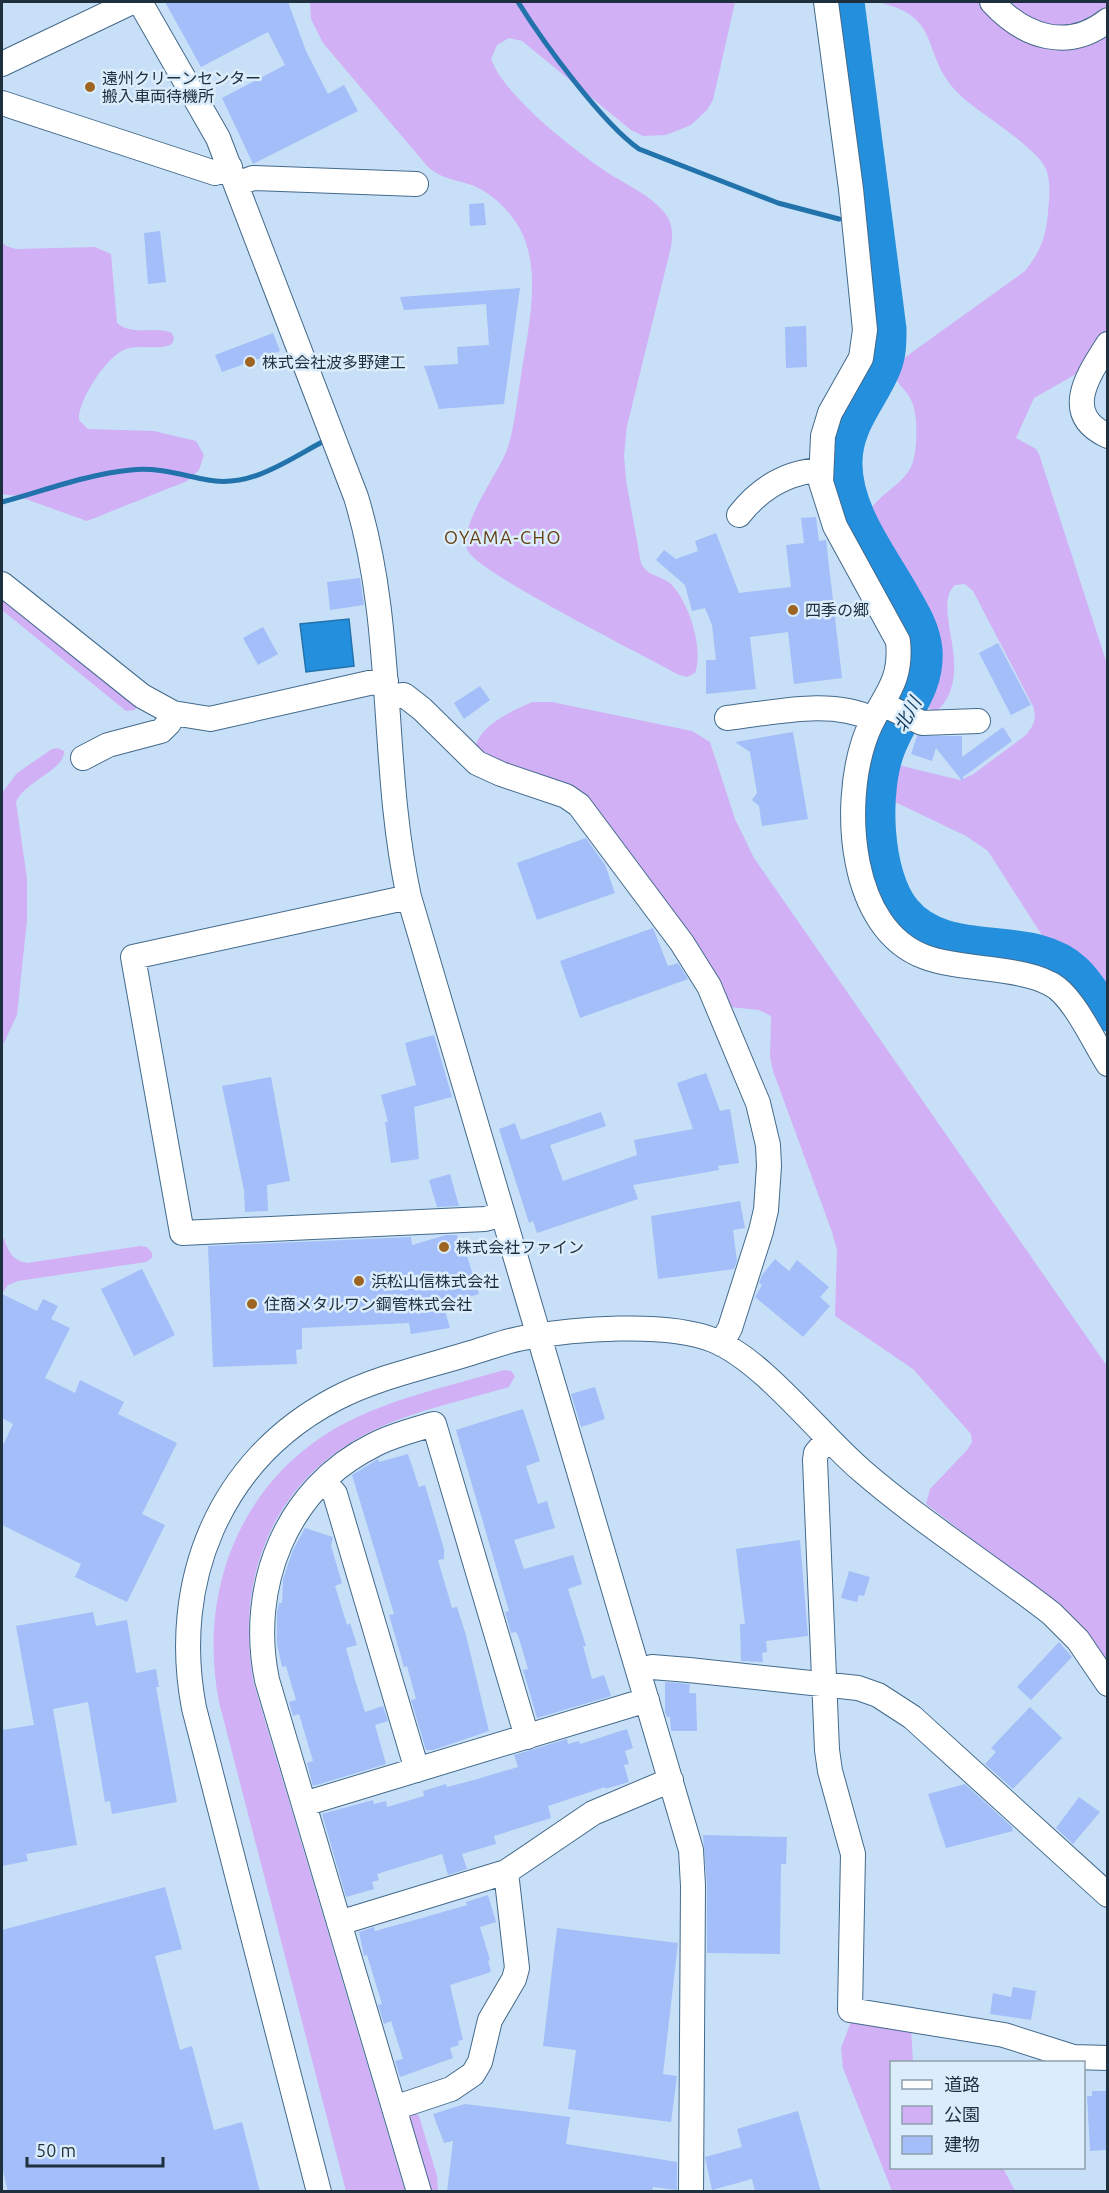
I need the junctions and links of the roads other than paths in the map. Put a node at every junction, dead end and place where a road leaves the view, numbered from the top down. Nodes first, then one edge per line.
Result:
1 (132, 2) edge
2 (140, 2) edge
3 (826, 2) edge
4 (992, 2) edge
5 (1107, 20) edge
6 (2, 64) edge
7 (2, 103) edge
8 (233, 176) junction
9 (416, 184) dead end
10 (1107, 344) edge
11 (1107, 436) edge
12 (821, 470) junction
13 (739, 515) dead end
14 (2, 584) edge
15 (387, 689) junction
16 (883, 711) junction
17 (173, 713) junction
18 (727, 718) dead end
19 (978, 721) dead end
20 (83, 758) dead end
21 (409, 897) junction
22 (1107, 1064) edge
23 (503, 1214) junction
24 (539, 1335) junction
25 (721, 1344) junction
26 (828, 1439) junction
27 (324, 1481) junction
28 (639, 1671) junction
29 (825, 1684) junction
30 (1107, 1684) edge
31 (648, 1700) junction
32 (527, 1737) junction
33 (417, 1770) junction
34 (671, 1780) junction
35 (304, 1804) junction
36 (506, 1872) junction
37 (1107, 1895) edge
38 (339, 1923) junction
39 (1107, 2058) edge
40 (394, 2108) junction
41 (320, 2192) edge
42 (419, 2192) edge
43 (691, 2192) edge

1 - 6 street
2 - 8 street
3 - 12 street
4 - 5 street
7 - 8 street
8 - 9 street
8 - 15 street
10 - 11 street
12 - 13 street
12 - 16 street
14 - 17 street
15 - 17 street
15 - 21 street
15 - 25 street
16 - 18 street
16 - 19 street
16 - 22 street
17 - 20 street
21 - 23 street
21 - 23 street
23 - 24 street
24 - 25 street
24 - 28 street
24 - 41 street
25 - 26 street
26 - 29 street
26 - 30 street
27 - 32 street
27 - 33 street
27 - 35 street
28 - 29 street
28 - 31 street
29 - 37 street
29 - 39 street
31 - 32 street
31 - 34 street
32 - 33 street
33 - 35 street
34 - 36 street
34 - 43 street
35 - 38 street
36 - 38 street
36 - 40 street
38 - 40 street
40 - 42 street

